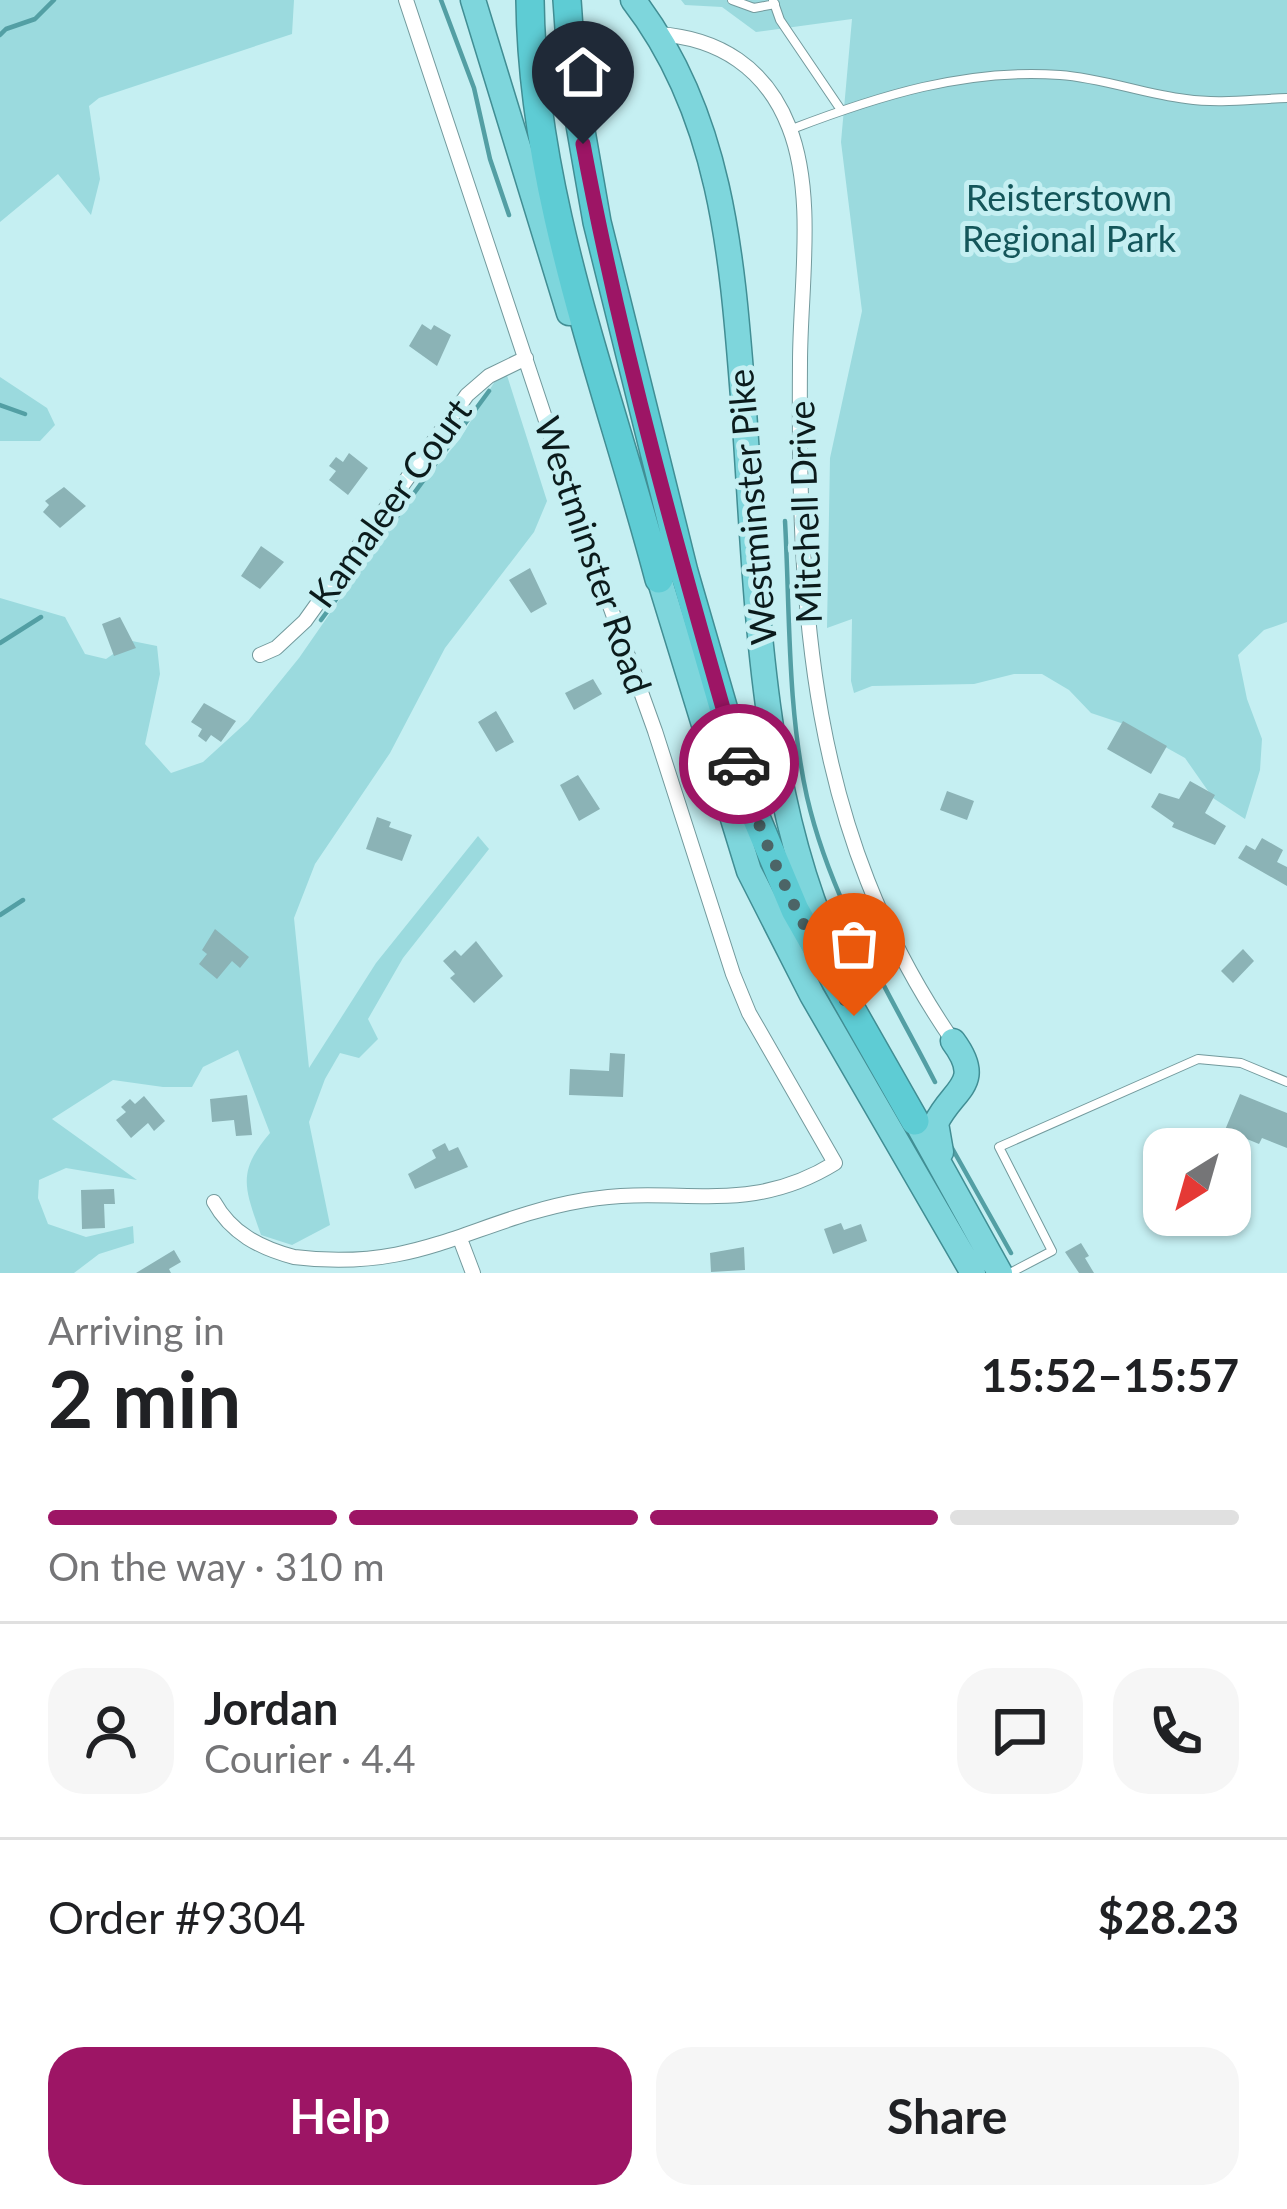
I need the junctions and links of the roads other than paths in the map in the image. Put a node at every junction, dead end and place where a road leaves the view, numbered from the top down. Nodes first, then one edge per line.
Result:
1 (406, 0) edge
2 (473, 0) edge
3 (530, 0) edge
4 (567, 0) edge
5 (619, 0) edge
6 (633, 0) edge
7 (732, 0) edge
8 (774, 2) edge
9 (658, 34) junction
10 (1287, 98) edge
11 (841, 110) junction
12 (790, 129) junction
13 (526, 358) junction
14 (659, 579) junction
15 (260, 655) dead end
16 (953, 1041) joint
17 (1287, 1082) edge
18 (915, 1120) junction
19 (950, 1184) junction
20 (214, 1202) dead end
21 (461, 1244) junction
22 (473, 1273) edge
23 (973, 1273) edge
24 (1000, 1273) edge
25 (1010, 1273) edge

1 - 13 street, Westminster Road
2 - 14 highway
3 - 14 highway
4 - 18 highway
5 - 9 highway
6 - 9 highway, Westminster Pike
7 - 8 lane
8 - 11 lane
9 - 12 street, Mitchell Drive
9 - 18 highway, Westminster Pike
10 - 11 lane
11 - 12 lane
12 - 16 street, Mitchell Drive
13 - 15 street, Kamaleer Court
13 - 21 street, Westminster Road
14 - 23 highway
16 - 19 highway
17 - 25 lane
18 - 19 highway, Westminster Pike
19 - 24 highway, Westminster Pike
20 - 21 street
21 - 22 street

